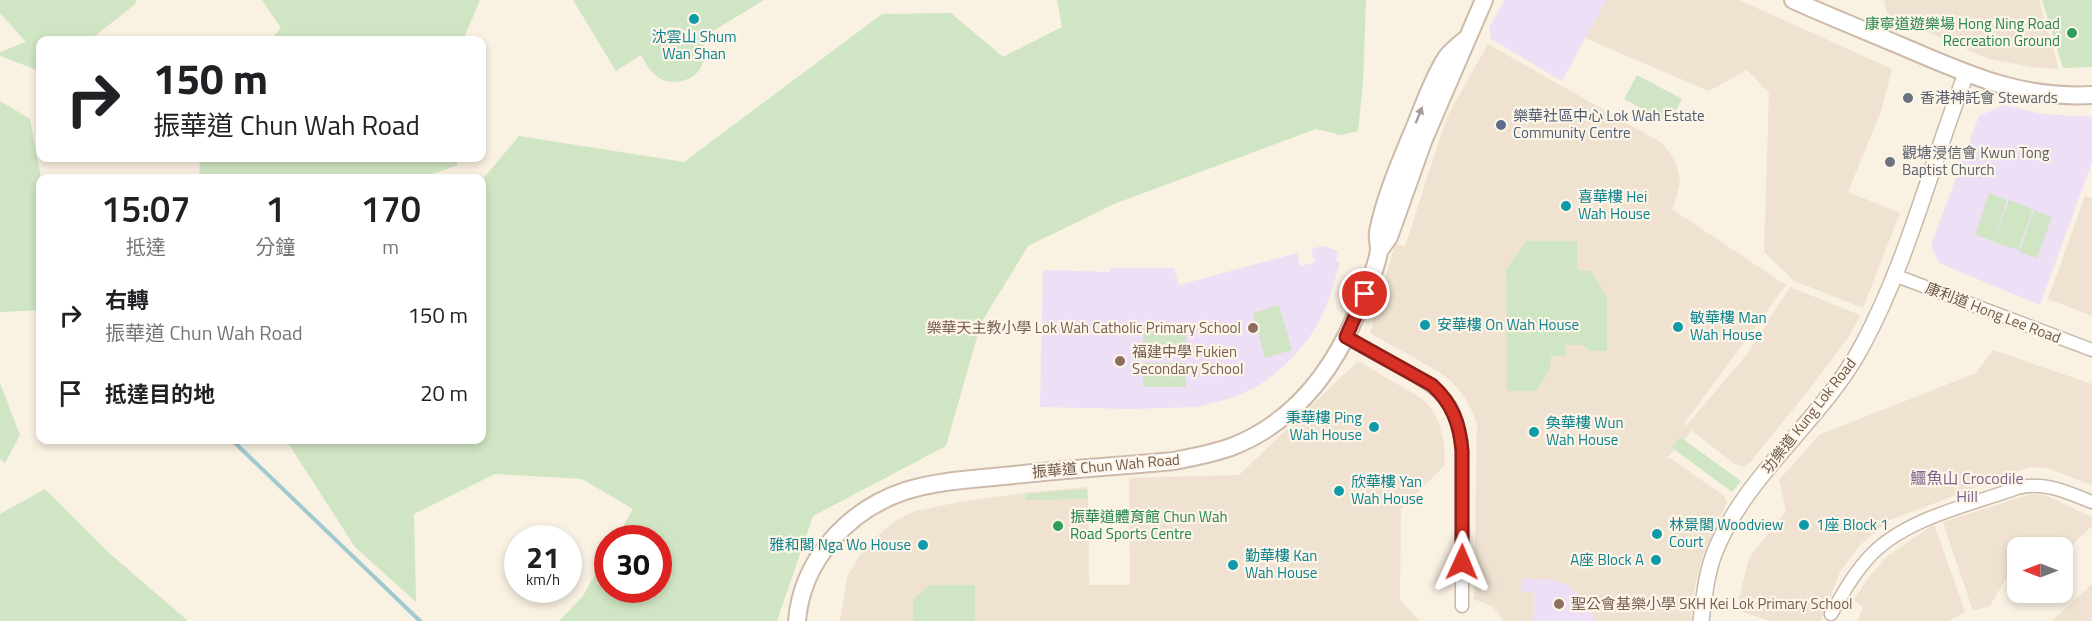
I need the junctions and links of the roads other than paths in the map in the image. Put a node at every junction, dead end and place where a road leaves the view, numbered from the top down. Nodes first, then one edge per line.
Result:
1 (1484, 0) edge
2 (1489, 0) edge
3 (1793, 0) edge
4 (1476, 20) junction
5 (1966, 74) junction
6 (2092, 95) edge
7 (1894, 275) junction
8 (1346, 337) junction
9 (2092, 350) edge
10 (2092, 502) edge
11 (1462, 606) dead end
12 (1831, 614) dead end
13 (797, 621) edge
14 (1701, 621) edge

1 - 4 main road, 振華道 Chun Wah Road
2 - 4 main road, 振華道 Chun Wah Road
3 - 5 main road
4 - 8 main road, 振華道 Chun Wah Road
5 - 6 main road
5 - 7 street, 功樂道 Kung Lok Road
7 - 9 street, 康利道 Hong Lee Road
7 - 14 street, 功樂道 Kung Lok Road
8 - 11 street
8 - 13 main road, 振華道 Chun Wah Road
10 - 12 street

